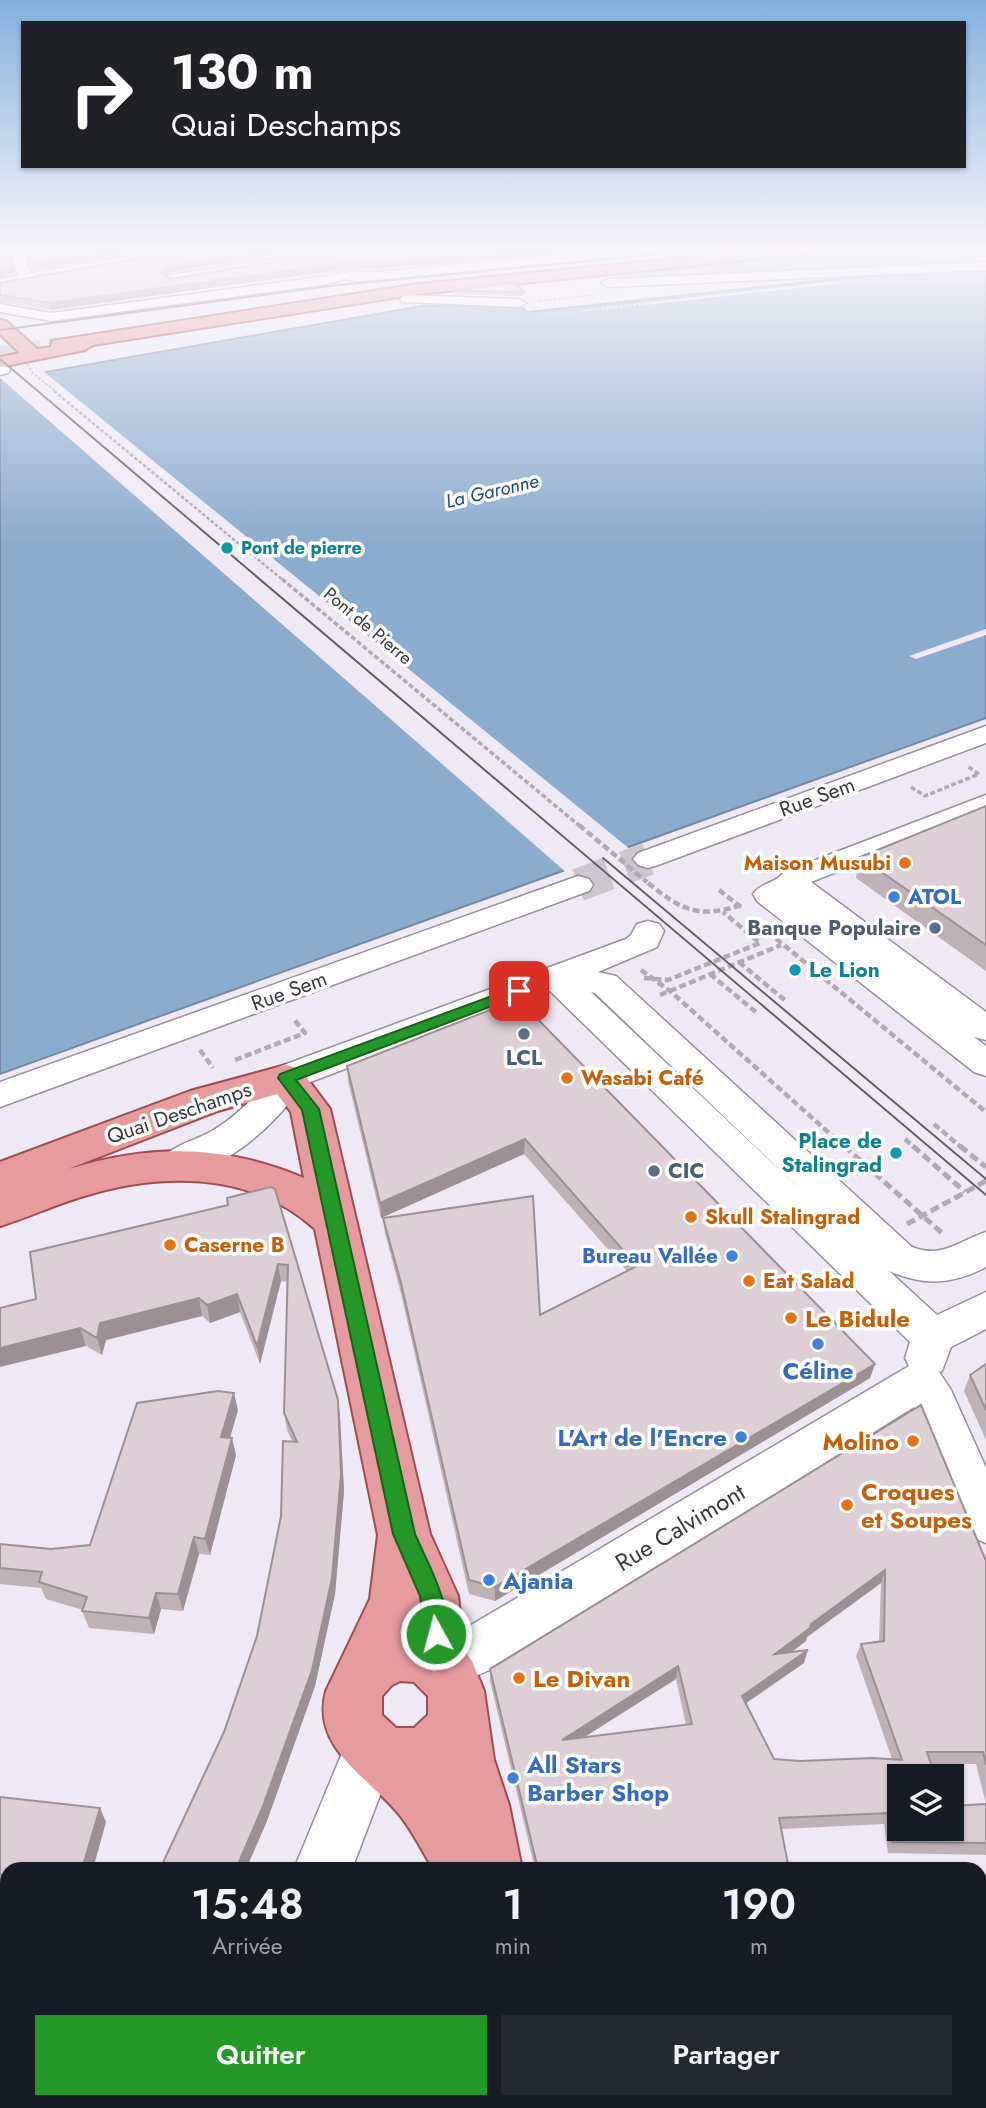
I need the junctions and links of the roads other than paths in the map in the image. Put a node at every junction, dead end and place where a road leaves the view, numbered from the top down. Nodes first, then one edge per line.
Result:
1 (20, 345) edge
2 (106, 345) edge
3 (29, 359) junction
4 (1, 367) edge
5 (986, 734) edge
6 (979, 813) edge
7 (648, 871) tunnel mouth
8 (794, 884) junction
9 (578, 885) tunnel mouth
10 (648, 932) dead end
11 (557, 979) junction
12 (986, 1029) edge
13 (986, 1063) edge
14 (286, 1078) junction
15 (0, 1095) edge
16 (178, 1163) junction
17 (0, 1179) edge
18 (0, 1210) edge
19 (334, 1221) junction
20 (986, 1248) edge
21 (986, 1309) edge
22 (933, 1337) junction
23 (920, 1381) junction
24 (986, 1521) edge
25 (404, 1534) junction
26 (365, 1673) junction
27 (446, 1685) junction
28 (377, 1752) junction
29 (326, 1862) edge
30 (465, 1862) edge
31 (490, 1862) edge

1 - 3 main road
2 - 3 main road
3 - 4 main road
5 - 7 street, Rue Sem
6 - 8 street
8 - 12 street
8 - 13 street
9 - 15 street, Rue Sem
10 - 11 street
11 - 14 street, Quai Deschamps
11 - 20 street
11 - 22 street
14 - 16 street
14 - 17 main road, Quai Deschamps
14 - 19 main road
16 - 18 main road, Quai Deschamps
16 - 19 main road, Quai Deschamps
19 - 25 main road
21 - 22 street
22 - 23 street
23 - 24 street
23 - 27 street, Rue Calvimont
25 - 26 main road
25 - 27 main road
26 - 27 main road
26 - 28 main road
27 - 28 main road
27 - 31 main road
28 - 29 street
28 - 30 main road

